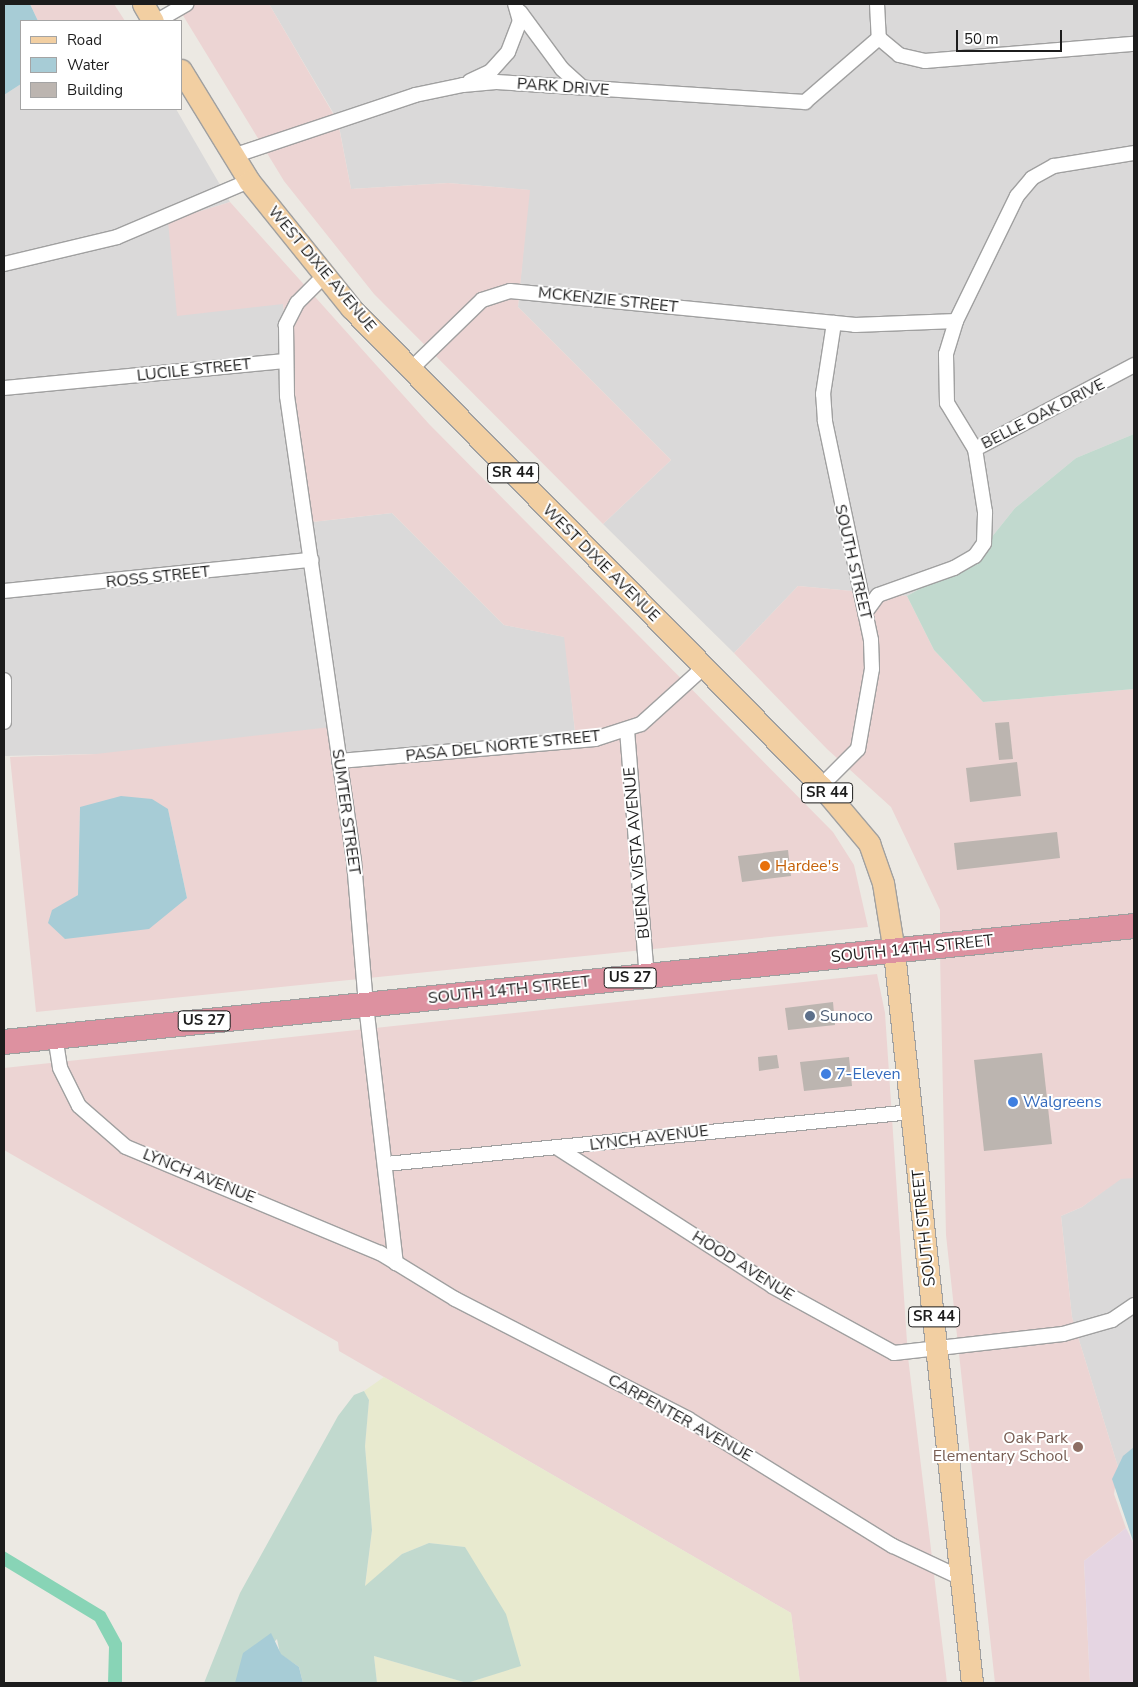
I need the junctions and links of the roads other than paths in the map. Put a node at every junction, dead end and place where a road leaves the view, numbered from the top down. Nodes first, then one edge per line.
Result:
1 (143, 4) edge
2 (186, 4) edge
3 (877, 4) edge
4 (518, 8) edge
5 (152, 20) edge
6 (160, 20) edge
7 (879, 38) junction
8 (1134, 44) edge
9 (182, 72) edge
10 (463, 85) junction
11 (583, 88) junction
12 (1134, 152) edge
13 (233, 156) junction
14 (250, 181) junction
15 (4, 264) edge
16 (324, 276) junction
17 (956, 321) junction
18 (834, 323) junction
19 (286, 361) junction
20 (1134, 366) edge
21 (411, 369) junction
22 (4, 388) edge
23 (975, 449) junction
24 (312, 560) junction
25 (4, 591) edge
26 (865, 613) junction
27 (704, 667) junction
28 (4, 680) edge
29 (4, 722) edge
30 (627, 730) junction
31 (339, 762) junction
32 (821, 786) junction
33 (1134, 926) edge
34 (894, 952) junction
35 (647, 976) junction
36 (366, 1005) junction
37 (55, 1036) junction
38 (4, 1042) edge
39 (912, 1112) junction
40 (559, 1149) junction
41 (386, 1164) junction
42 (396, 1263) junction
43 (1134, 1305) edge
44 (937, 1349) junction
45 (961, 1578) junction
46 (972, 1683) edge

1 - 5 main road
2 - 6 street
3 - 7 street
4 - 10 street
4 - 11 street
7 - 8 street
7 - 11 street, PARK DRIVE
9 - 13 main road, WEST DIXIE AVENUE / SR 44
10 - 11 street, PARK DRIVE
10 - 13 street, PARK DRIVE
12 - 17 street
13 - 14 main road, WEST DIXIE AVENUE / SR 44
14 - 15 street
14 - 16 main road, WEST DIXIE AVENUE / SR 44
16 - 19 street
16 - 21 main road, WEST DIXIE AVENUE / SR 44
17 - 18 street, MCKENZIE STREET
17 - 23 street
18 - 21 street, MCKENZIE STREET
18 - 26 street, SOUTH STREET
19 - 22 street, LUCILE STREET
19 - 24 street, SUMTER STREET
20 - 23 street, BELLE OAK DRIVE
21 - 27 main road, WEST DIXIE AVENUE / SR 44
23 - 26 street, BELLE OAK DRIVE
24 - 25 street, ROSS STREET
24 - 31 street, SUMTER STREET
26 - 32 street, SOUTH STREET
27 - 30 street, PASA DEL NORTE STREET
27 - 32 main road, WEST DIXIE AVENUE / SR 44
28 - 29 street
30 - 31 street, PASA DEL NORTE STREET
30 - 35 street, BUENA VISTA AVENUE
31 - 36 street, SUMTER STREET
32 - 34 main road, WEST DIXIE AVENUE / SR 44
33 - 34 highway, SOUTH 14TH STREET / US 27
34 - 35 highway, SOUTH 14TH STREET / US 27
34 - 39 main road, SOUTH STREET / SR 44
35 - 36 highway, SOUTH 14TH STREET / US 27
36 - 37 highway, SOUTH 14TH STREET / US 27
36 - 41 street, SUMTER STREET
37 - 38 highway, SOUTH 14TH STREET / US 27
37 - 42 street, LYNCH AVENUE
39 - 40 street, LYNCH AVENUE
39 - 44 main road, SOUTH STREET / SR 44
40 - 41 street, LYNCH AVENUE
40 - 44 street, HOOD AVENUE
41 - 42 street, SUMTER STREET
42 - 45 street, CARPENTER AVENUE
43 - 44 street, HOOD AVENUE
44 - 45 main road, SOUTH STREET / SR 44
45 - 46 main road, SOUTH STREET / SR 44

